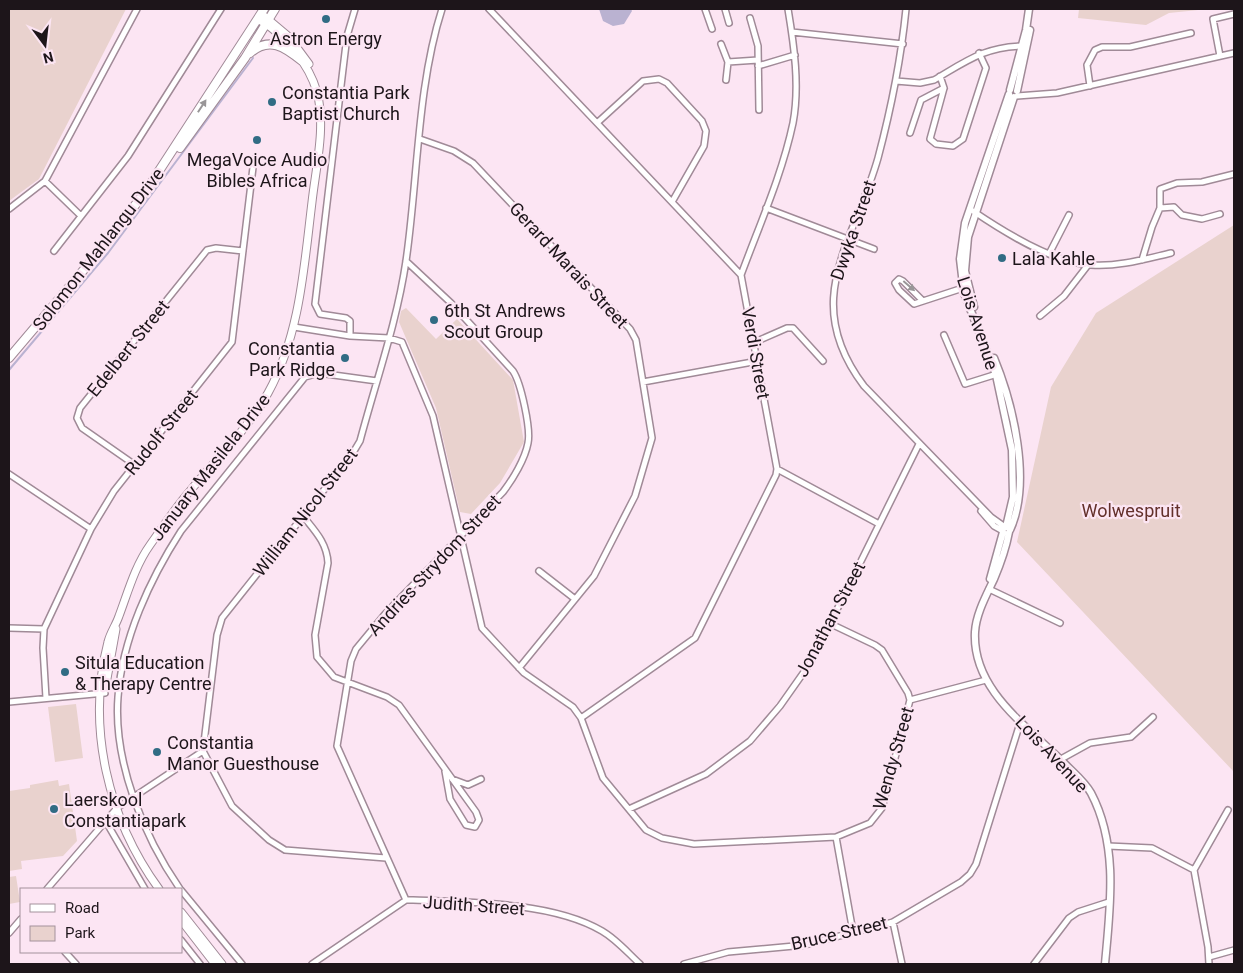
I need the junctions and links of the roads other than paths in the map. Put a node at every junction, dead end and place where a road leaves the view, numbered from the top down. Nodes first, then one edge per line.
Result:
1 (137, 9) edge
2 (221, 9) edge
3 (275, 9) edge
4 (354, 9) edge
5 (442, 9) edge
6 (489, 9) edge
7 (704, 9) edge
8 (725, 9) edge
9 (788, 9) edge
10 (906, 9) edge
11 (1030, 9) edge
12 (261, 14) edge
13 (1234, 14) edge
14 (750, 18) dead end
15 (267, 21) junction
16 (729, 23) dead end
17 (712, 30) dead end
18 (792, 32) junction
19 (1191, 32) dead end
20 (721, 44) dead end
21 (903, 44) junction
22 (1025, 46) junction
23 (980, 53) junction
24 (1234, 53) edge
25 (795, 55) junction
26 (1220, 56) junction
27 (245, 58) junction
28 (302, 61) junction
29 (728, 62) junction
30 (758, 63) junction
31 (940, 76) junction
32 (726, 80) dead end
33 (896, 81) junction
34 (1090, 86) junction
35 (944, 88) junction
36 (1014, 93) junction
37 (759, 110) dead end
38 (597, 124) junction
39 (910, 133) dead end
40 (320, 134) junction
41 (420, 139) junction
42 (254, 159) dead end
43 (167, 163) junction
44 (1234, 174) edge
45 (45, 181) junction
46 (672, 202) junction
47 (766, 208) junction
48 (1160, 208) junction
49 (9, 210) edge
50 (973, 211) junction
51 (1220, 214) dead end
52 (80, 215) junction
53 (1069, 215) dead end
54 (848, 239) junction
55 (874, 250) dead end
56 (54, 251) dead end
57 (243, 251) junction
58 (1171, 253) dead end
59 (1049, 254) junction
60 (1142, 260) junction
61 (406, 261) junction
62 (1088, 265) junction
63 (741, 275) junction
64 (966, 287) junction
65 (922, 301) junction
66 (1040, 316) dead end
67 (294, 327) junction
68 (944, 335) dead end
69 (350, 336) junction
70 (389, 338) junction
71 (755, 342) junction
72 (9, 358) edge
73 (758, 361) junction
74 (823, 361) dead end
75 (998, 374) junction
76 (377, 381) junction
77 (644, 382) junction
78 (919, 444) junction
79 (135, 465) junction
80 (777, 469) junction
81 (9, 474) edge
82 (303, 516) junction
83 (879, 524) junction
84 (91, 529) junction
85 (1006, 530) junction
86 (460, 536) junction
87 (539, 572) dead end
88 (990, 587) junction
89 (575, 599) junction
90 (1060, 623) dead end
91 (831, 624) junction
92 (9, 628) edge
93 (44, 629) junction
94 (519, 668) junction
95 (986, 680) junction
96 (347, 682) junction
97 (103, 692) junction
98 (46, 698) junction
99 (910, 700) junction
100 (9, 702) edge
101 (1153, 717) dead end
102 (581, 718) junction
103 (1021, 720) junction
104 (203, 751) junction
105 (1061, 759) junction
106 (445, 771) junction
107 (451, 779) junction
108 (481, 779) dead end
109 (134, 796) junction
110 (118, 807) junction
111 (629, 809) junction
112 (1228, 810) dead end
113 (105, 820) junction
114 (836, 837) junction
115 (1108, 846) junction
116 (386, 858) junction
117 (1194, 870) junction
118 (48, 888) edge
119 (144, 888) edge
120 (158, 888) edge
121 (162, 888) edge
122 (180, 888) edge
123 (182, 891) edge
124 (406, 900) junction
125 (1109, 902) junction
126 (182, 913) edge
127 (20, 920) edge
128 (182, 921) edge
129 (893, 922) junction
130 (853, 932) junction
131 (9, 933) edge
132 (182, 941) edge
133 (1234, 950) edge
134 (66, 953) edge
135 (1209, 957) junction
136 (76, 964) edge
137 (200, 964) edge
138 (215, 964) edge
139 (222, 964) edge
140 (242, 964) edge
141 (312, 964) edge
142 (640, 964) edge
143 (684, 964) edge
144 (902, 964) edge
145 (1034, 964) edge
146 (1106, 964) edge
147 (1209, 964) edge

1 - 45 street
2 - 52 street
3 - 15 main road, Solomon Mahlangu Drive
4 - 69 street
5 - 41 street, William Nicol Street
6 - 38 street
7 - 17 street
8 - 16 street
9 - 18 street
10 - 21 street, Dwyka Street
11 - 22 street, Lois Avenue
12 - 15 main road, January Masilela Drive
43 -> 12 main road, Solomon Mahlangu Drive
13 - 26 street
14 - 30 street
15 - 27 main road, Solomon Mahlangu Drive
15 - 28 main road, January Masilela Drive
15 - 40 main road, January Masilela Drive
18 - 21 street
18 - 25 street
19 - 34 street
20 - 29 street
21 - 33 street, Dwyka Street
22 - 23 street
22 - 36 street, Lois Avenue
23 - 31 street
23 - 35 street
24 - 26 street
25 - 30 street
25 - 47 street
26 - 34 street
27 - 28 main road
27 - 43 main road, Solomon Mahlangu Drive
28 - 40 main road, January Masilela Drive
29 - 30 street
29 - 32 street
30 - 37 street
31 - 33 street
31 - 35 street
33 - 54 street, Dwyka Street
34 - 36 street
35 - 39 street
36 - 50 street, Lois Avenue
38 - 46 street
38 - 46 street
40 - 67 main road, January Masilela Drive
41 - 61 street, William Nicol Street
41 - 77 street, Gerard Marais Street
42 - 57 street, Rudolf Street
43 - 72 main road, Solomon Mahlangu Drive
44 - 48 street
45 - 49 street
45 - 52 street
46 - 63 street
47 - 54 street
47 - 63 street
48 - 51 street
48 - 60 street
50 - 59 street
50 - 64 street, Lois Avenue
52 - 56 street
53 - 59 street
54 - 55 street
54 - 78 street, Dwyka Street
57 - 79 street, Rudolf Street
57 - 79 street, Edelbert Street
58 - 60 street
59 - 62 street
60 - 62 street
61 - 70 street, William Nicol Street
61 - 86 street, Andries Strydom Street
62 - 66 street
63 - 71 street, Verdi Street
64 - 65 street
64 - 75 street, Lois Avenue
65 -> 65 street
67 - 69 street
67 - 97 main road, January Masilela Drive
68 - 75 street
69 - 70 street
70 - 76 street, William Nicol Street
70 - 86 street
71 - 73 street, Verdi Street
71 - 74 street
73 - 77 street
73 - 80 street, Verdi Street
75 - 85 street, Lois Avenue
76 - 82 street, William Nicol Street
76 - 109 street
77 - 89 street, Gerard Marais Street
78 - 83 street, Jonathan Street
78 - 85 street, Dwyka Street
79 - 84 street, Rudolf Street
80 - 83 street
80 - 102 street
81 - 84 street
82 - 96 street
82 - 104 street, William Nicol Street
83 - 91 street, Jonathan Street
84 - 93 street, Rudolf Street
85 - 88 street, Lois Avenue
86 - 94 street
86 - 96 street, Andries Strydom Street
87 - 89 street
88 - 90 street
88 - 95 street, Lois Avenue
89 - 94 street, Gerard Marais Street
91 - 99 street, Wendy Street
91 - 111 street, Jonathan Street
92 - 93 street
93 - 98 street, Rudolf Street
94 - 102 street
95 - 99 street
95 - 103 street, Lois Avenue
96 - 106 street
96 - 116 street, Andries Strydom Street
97 - 98 street
97 - 110 main road, January Masilela Drive
98 - 100 street
99 - 114 street, Wendy Street
101 - 105 street
102 - 111 street, Wendy Street
103 - 105 street, Lois Avenue
103 - 129 street, Bruce Street
104 - 109 street
104 - 116 street
105 - 115 street, Lois Avenue
106 - 107 street
106 - 107 street
107 - 108 street
109 - 110 street
109 - 122 street
110 - 113 street
110 - 120 main road, January Masilela Drive
110 - 121 main road, January Masilela Drive
111 - 114 street, Wendy Street
112 - 117 street
113 - 118 street
113 - 119 street
114 - 130 street
115 - 117 street
115 - 125 street, Lois Avenue
116 - 124 street, Andries Strydom Street
117 - 135 street
123 - 140 street
124 - 141 street, Judith Street
124 - 142 street, Judith Street
125 - 145 street
125 - 146 street, Lois Avenue
126 - 139 main road
127 - 131 street
128 - 138 main road
129 - 130 street, Bruce Street
129 - 144 street
130 - 143 street, Bruce Street
132 - 137 street
133 - 135 street
134 - 136 street
135 - 147 street

